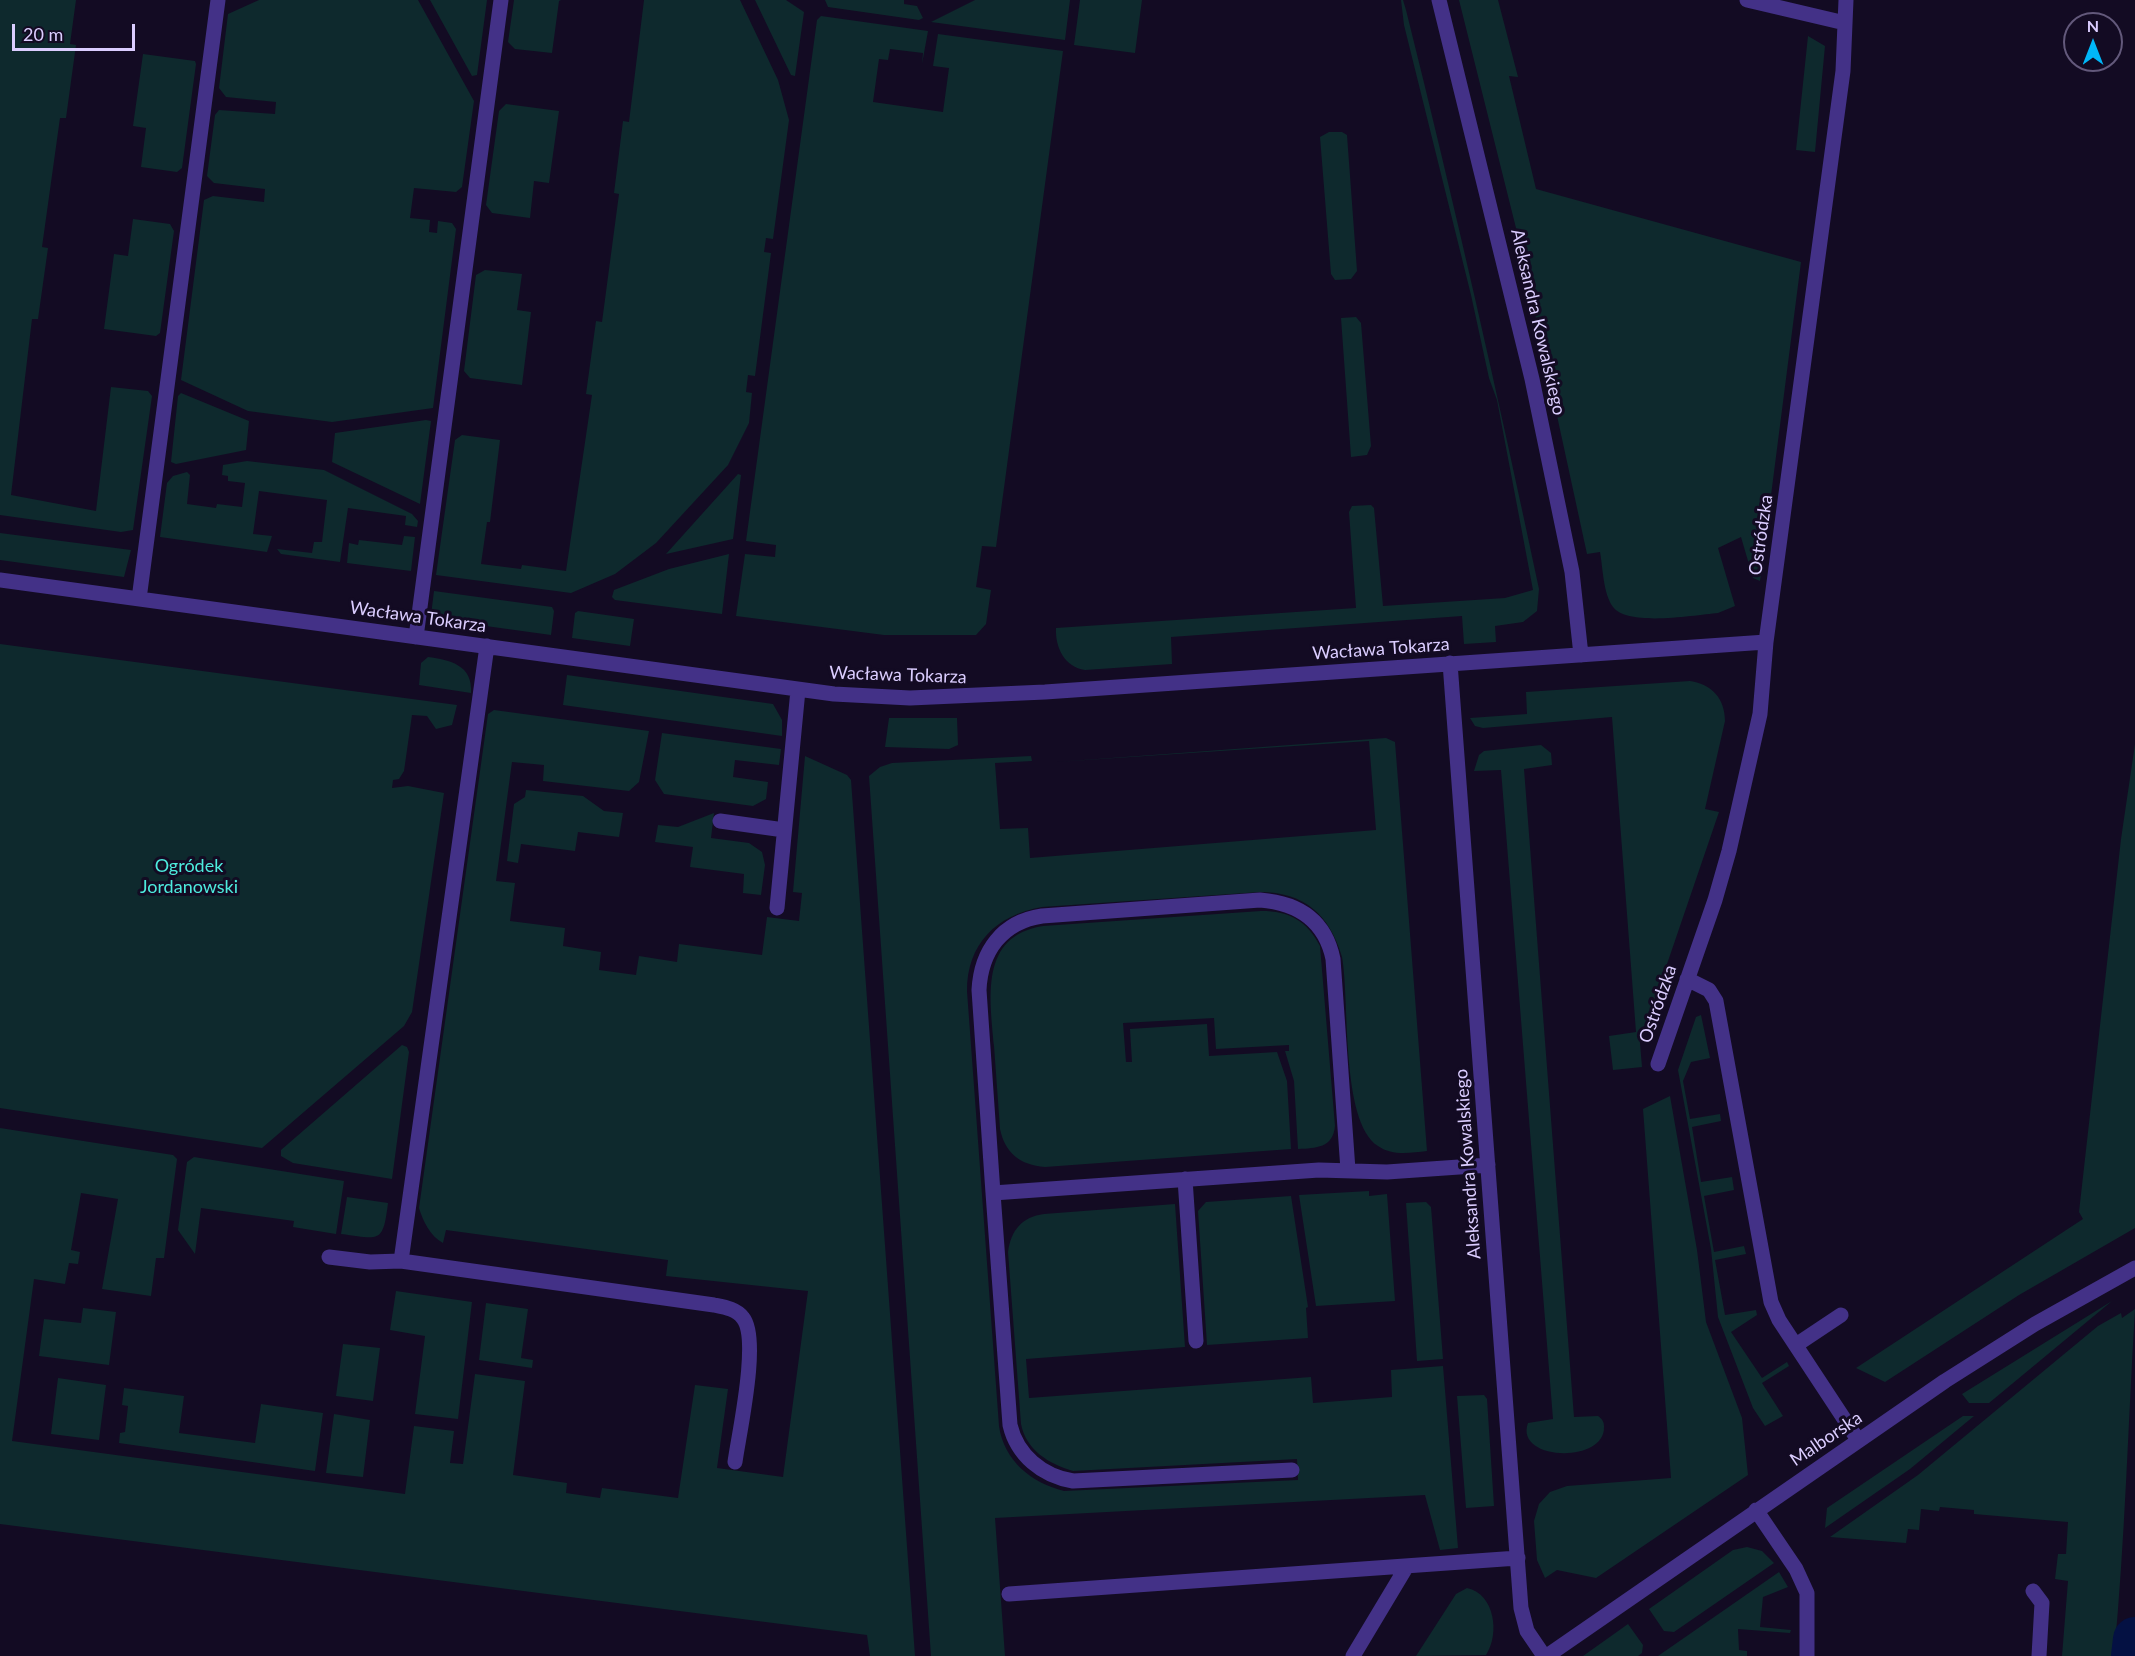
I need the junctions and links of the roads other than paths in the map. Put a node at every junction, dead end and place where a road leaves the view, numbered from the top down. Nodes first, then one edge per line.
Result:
1 (218, 0) edge
2 (501, 0) edge
3 (1439, 0) edge
4 (1747, 0) edge
5 (1846, 0) edge
6 (1845, 23) junction
7 (0, 579) edge
8 (139, 599) junction
9 (416, 637) junction
10 (1766, 642) junction
11 (487, 646) junction
12 (1581, 655) junction
13 (1450, 663) junction
14 (798, 690) junction
15 (720, 821) dead end
16 (784, 830) junction
17 (777, 908) dead end
18 (1687, 980) junction
19 (1658, 1064) dead end
20 (1488, 1165) junction
21 (1348, 1170) junction
22 (1185, 1179) junction
23 (993, 1193) junction
24 (330, 1257) dead end
25 (401, 1261) junction
26 (2135, 1268) edge
27 (1841, 1315) dead end
28 (1196, 1341) dead end
29 (1796, 1345) junction
30 (1858, 1440) junction
31 (735, 1462) dead end
32 (1292, 1470) dead end
33 (1756, 1510) junction
34 (1518, 1558) junction
35 (1407, 1566) junction
36 (2033, 1591) dead end
37 (1009, 1594) dead end
38 (1353, 1656) edge
39 (1545, 1656) edge
40 (1807, 1656) edge
41 (2039, 1656) edge

1 - 8 street
2 - 9 street
3 - 12 street, Aleksandra Kowalskiego
4 - 6 street
5 - 6 street, Ostródzka
6 - 10 street, Ostródzka
7 - 8 street, Wacława Tokarza
8 - 9 street, Wacława Tokarza
9 - 11 street, Wacława Tokarza
10 - 12 street, Wacława Tokarza
10 - 18 street, Ostródzka
11 - 14 street, Wacława Tokarza
11 - 25 street
12 - 13 street, Wacława Tokarza
13 - 14 street, Wacława Tokarza
13 - 20 street, Aleksandra Kowalskiego
14 - 16 street
15 - 16 street
16 - 17 street
18 - 19 street, Ostródzka
18 - 29 street
20 - 21 street
20 - 34 street, Aleksandra Kowalskiego
21 - 22 street
21 - 23 street
22 - 23 street
22 - 28 street
23 - 32 street
24 - 25 street
25 - 31 street
26 - 30 street, Malborska
27 - 29 street
29 - 30 street
30 - 33 street, Malborska
33 - 39 street, Malborska
33 - 40 street
34 - 35 street
34 - 39 street, Aleksandra Kowalskiego
35 - 37 street
35 - 38 street
36 - 41 street

